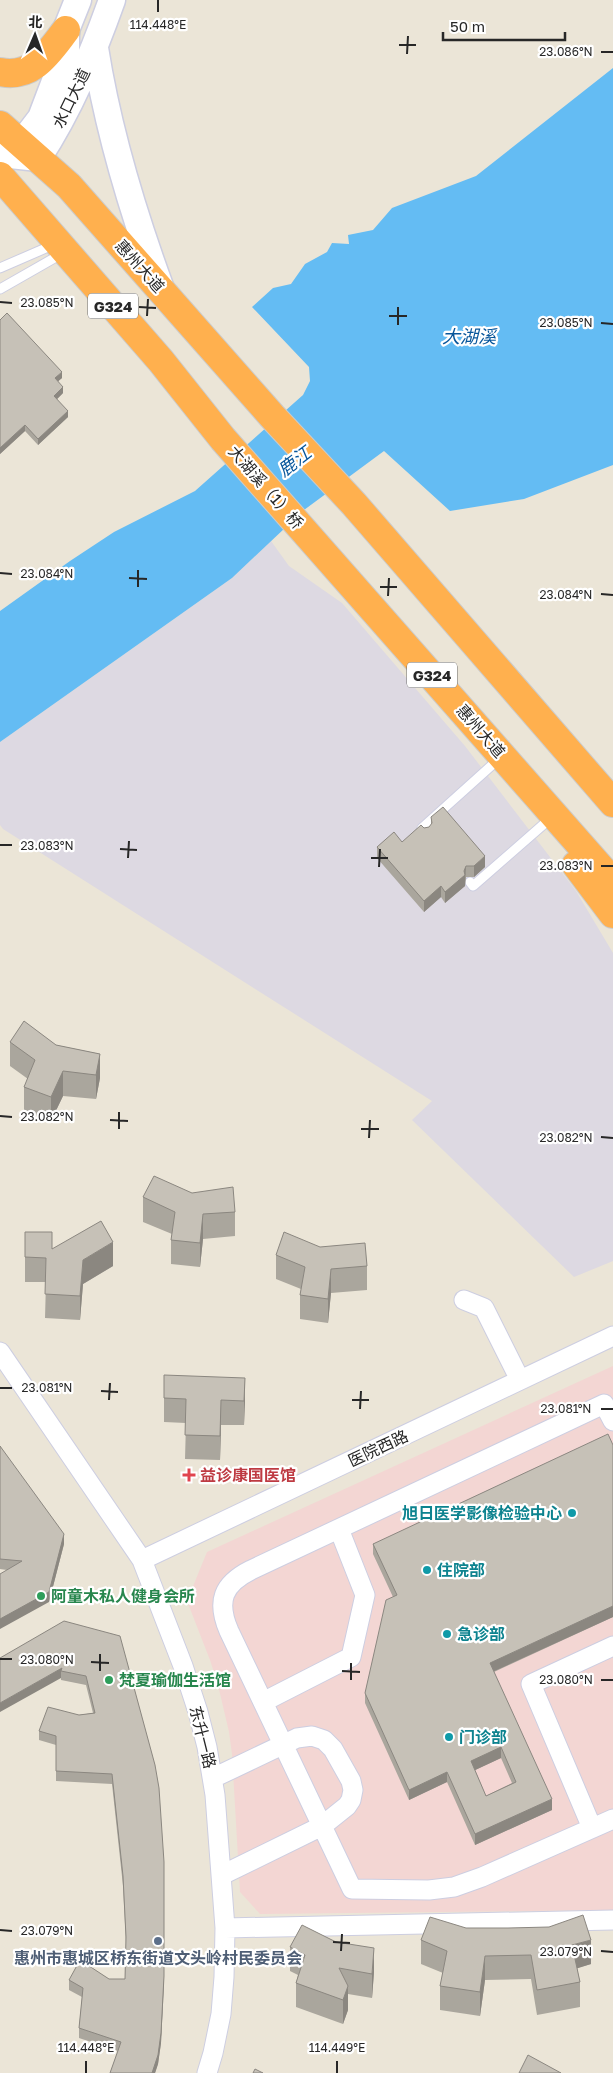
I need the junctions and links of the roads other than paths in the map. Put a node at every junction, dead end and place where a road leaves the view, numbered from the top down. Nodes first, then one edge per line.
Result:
1 (78, 0) edge
2 (112, 0) edge
3 (66, 30) junction
4 (95, 48) junction
5 (0, 72) edge
6 (4, 141) edge
7 (38, 158) junction
8 (0, 176) edge
9 (62, 247) junction
10 (0, 268) edge
11 (0, 289) edge
12 (161, 289) junction
13 (308, 536) joint
14 (503, 755) junction
15 (585, 771) junction
16 (613, 793) edge
17 (613, 803) edge
18 (554, 816) junction
19 (426, 833) edge
20 (470, 882) edge
21 (613, 882) edge
22 (613, 914) edge
23 (464, 1300) dead end
24 (613, 1336) edge
25 (0, 1352) edge
26 (520, 1380) junction
27 (613, 1420) edge
28 (338, 1529) junction
29 (142, 1560) junction
30 (613, 1646) edge
31 (263, 1702) junction
32 (283, 1744) junction
33 (213, 1778) junction
34 (613, 1818) edge
35 (322, 1826) junction
36 (592, 1828) junction
37 (222, 1875) junction
38 (613, 1920) edge
39 (225, 1928) junction
40 (214, 2053) junction
41 (207, 2073) edge
42 (214, 2073) edge

1 - 3 main road, 水口大道
2 - 4 main road, 水口大道
3 - 5 highway
3 - 6 main road, 水口大道
4 - 7 main road, 水口大道
4 - 12 main road
6 - 7 highway, 惠州大道 / G324
7 - 12 highway, 惠州大道 / G324
8 - 9 highway, G324
9 - 10 lane
9 - 11 lane
9 - 13 highway, 大湖溪（1）桥 / G324
12 - 15 highway, 惠州大道 / G324
13 - 14 highway, 惠州大道 / G324
14 - 18 highway, 惠州大道 / G324
14 - 19 lane
15 - 16 highway
15 - 17 highway, G324
18 - 20 lane
18 - 21 highway, 惠州大道 / G324
18 - 22 highway
23 - 26 street
24 - 26 street, 医院西路
25 - 29 street, 东升一路
26 - 29 street, 医院西路
27 - 28 street
28 - 31 street
28 - 31 street
29 - 33 street, 东升一路
30 - 36 street
31 - 32 street
32 - 33 street
32 - 35 street
32 - 35 street
33 - 37 street, 东升一路
34 - 36 street
35 - 36 street
35 - 37 street
37 - 39 street, 东升一路
38 - 39 street
39 - 40 street, 东升一路
40 - 41 street, 东升一路
40 - 42 street, 东升一路

